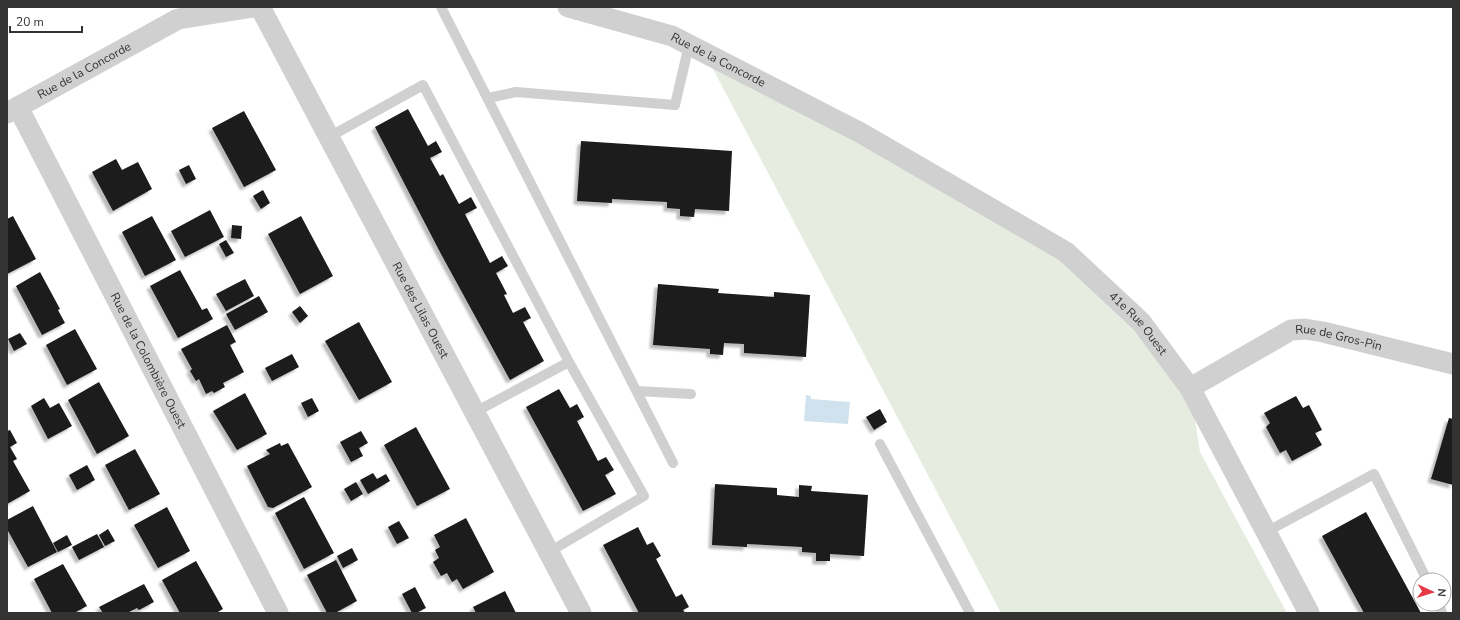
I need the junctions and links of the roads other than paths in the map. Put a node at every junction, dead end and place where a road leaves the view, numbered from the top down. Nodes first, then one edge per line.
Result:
1 (254, 7) edge
2 (260, 7) edge
3 (441, 7) edge
4 (568, 7) edge
5 (689, 45) junction
6 (488, 98) junction
7 (12, 110) edge
8 (860, 134) joint
9 (329, 137) junction
10 (568, 362) junction
11 (1453, 364) edge
12 (1190, 388) junction
13 (637, 391) junction
14 (691, 394) dead end
15 (475, 412) junction
16 (880, 444) dead end
17 (673, 463) dead end
18 (1266, 532) junction
19 (549, 552) junction
20 (1423, 572) edge
21 (278, 613) edge
22 (581, 613) edge
23 (970, 613) edge
24 (1309, 613) edge

1 - 7 street, Rue de la Concorde
2 - 9 street, Rue des Lilas Ouest
3 - 6 lane
4 - 5 street, Rue de la Concorde
5 - 6 lane
5 - 8 street, Rue de la Concorde
6 - 13 lane
7 - 21 street, Rue de la Colombière Ouest
8 - 12 street, 41e Rue Ouest
9 - 10 lane
9 - 15 street, Rue des Lilas Ouest
10 - 15 lane
10 - 19 lane
11 - 12 street, Rue de Gros-Pin
12 - 18 street, 41e Rue Ouest
13 - 14 lane
13 - 17 lane
15 - 19 street, Rue des Lilas Ouest
16 - 23 lane
18 - 20 lane
18 - 24 street, 41e Rue Ouest
19 - 22 street, Rue des Lilas Ouest

